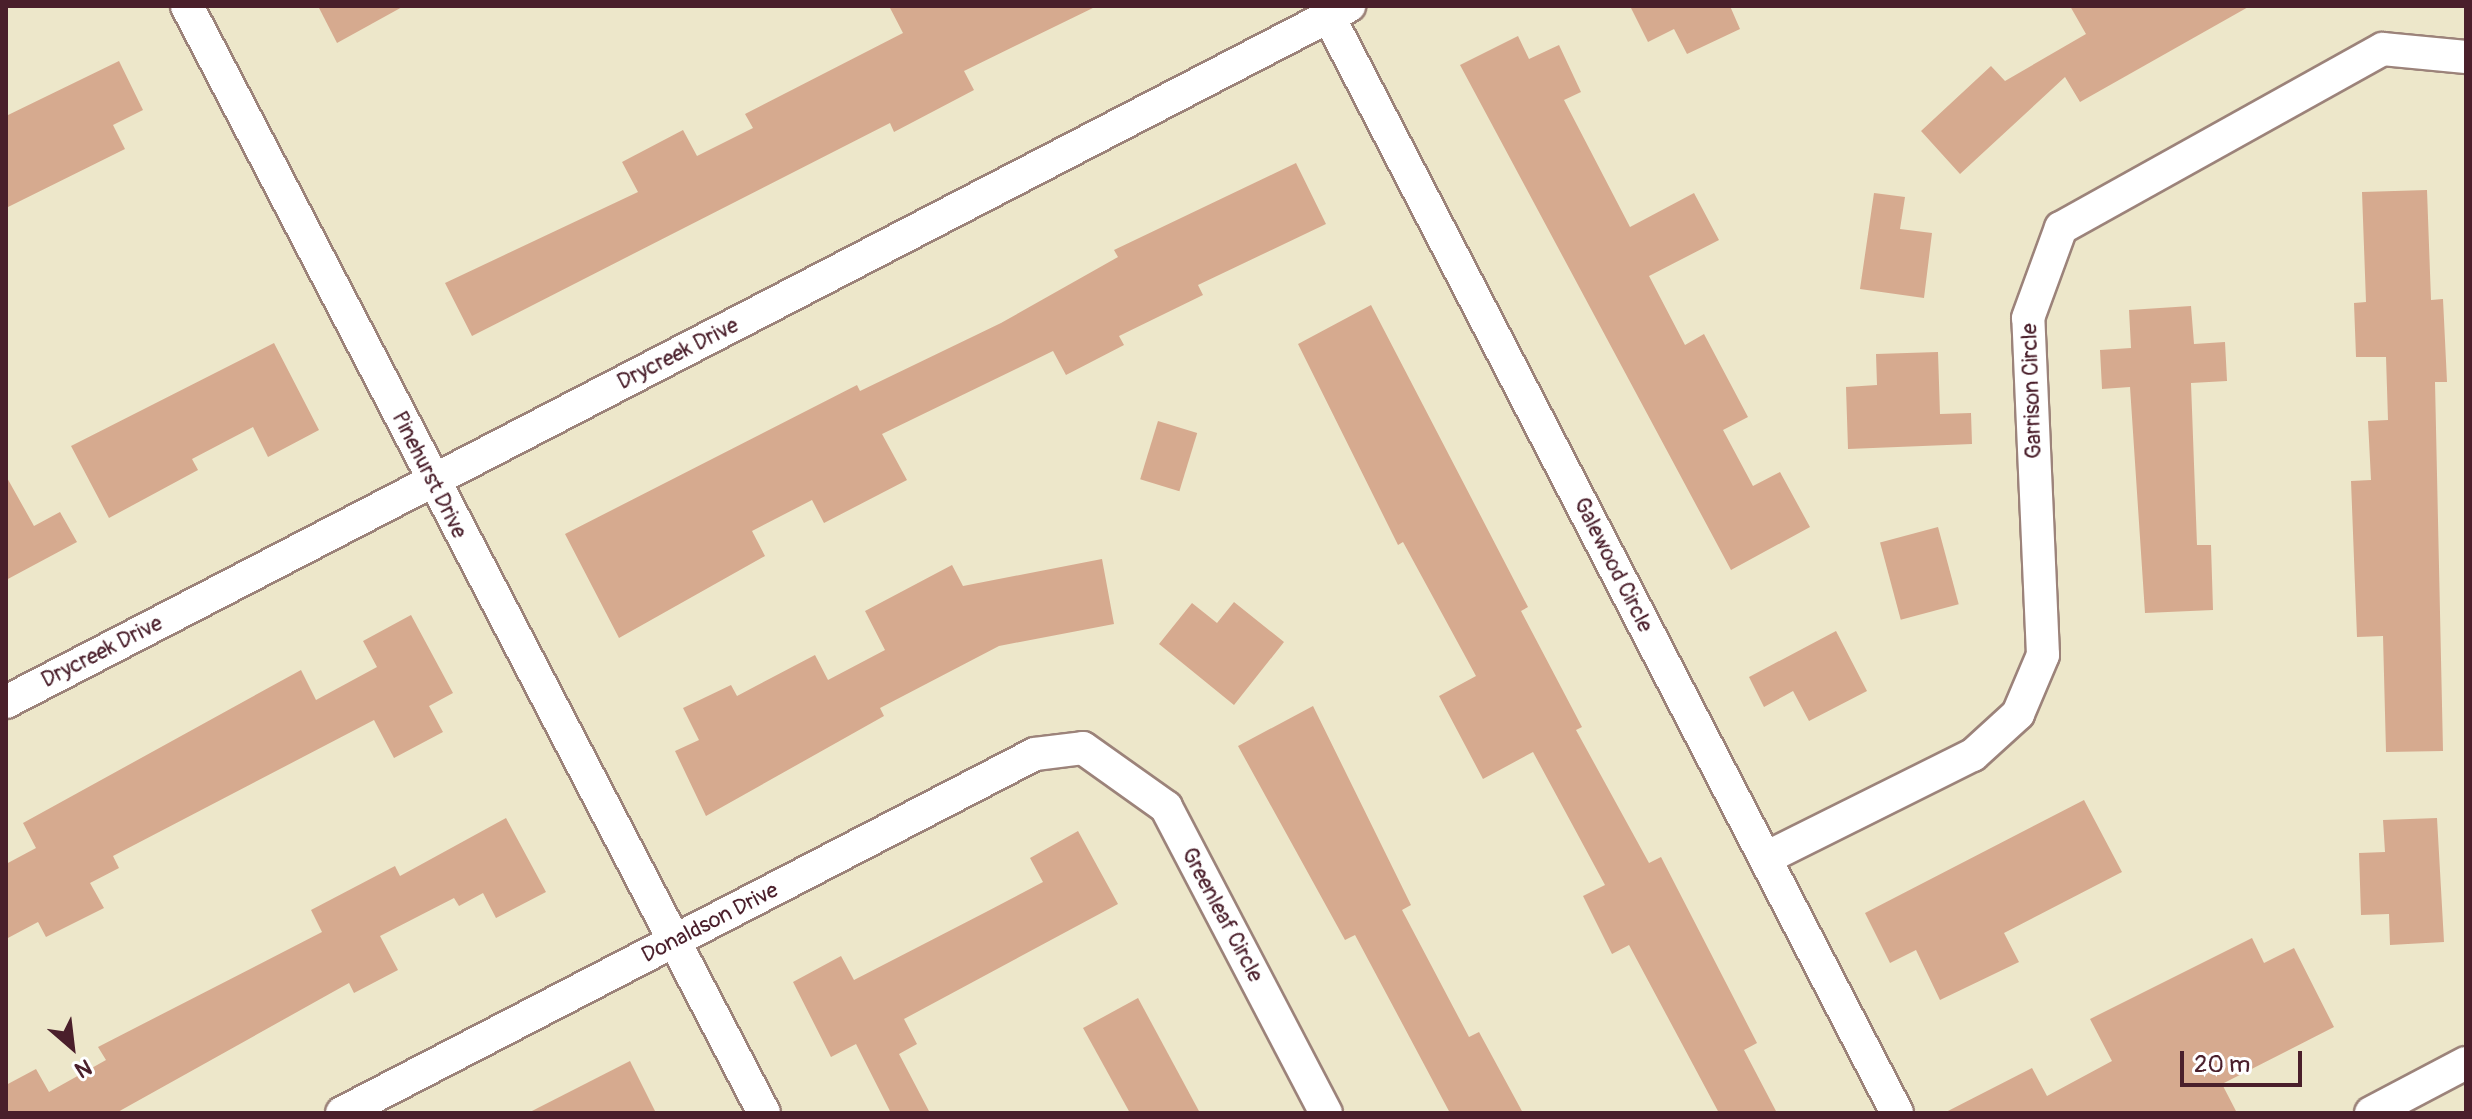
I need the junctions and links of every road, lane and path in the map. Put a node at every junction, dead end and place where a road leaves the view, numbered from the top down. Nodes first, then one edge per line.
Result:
1 (187, 6) edge
2 (1339, 11) edge
3 (2466, 57) edge
4 (433, 482) junction
5 (6, 702) edge
6 (1083, 748) joint
7 (1766, 858) junction
8 (674, 942) junction
9 (2466, 1063) edge
10 (342, 1113) edge
11 (764, 1113) edge
12 (1326, 1113) edge
13 (1897, 1113) edge
14 (2371, 1113) edge

1 - 4 street, Pinehurst Drive
2 - 4 street, Drycreek Drive
2 - 7 street, Galewood Circle
3 - 7 street, Garrison Circle
4 - 5 street, Drycreek Drive
4 - 8 street, Pinehurst Drive
6 - 8 street, Donaldson Drive
6 - 12 street, Greenleaf Circle
7 - 13 street, Galewood Circle
8 - 10 street, Donaldson Drive
8 - 11 street, Pinehurst Drive
9 - 14 street

